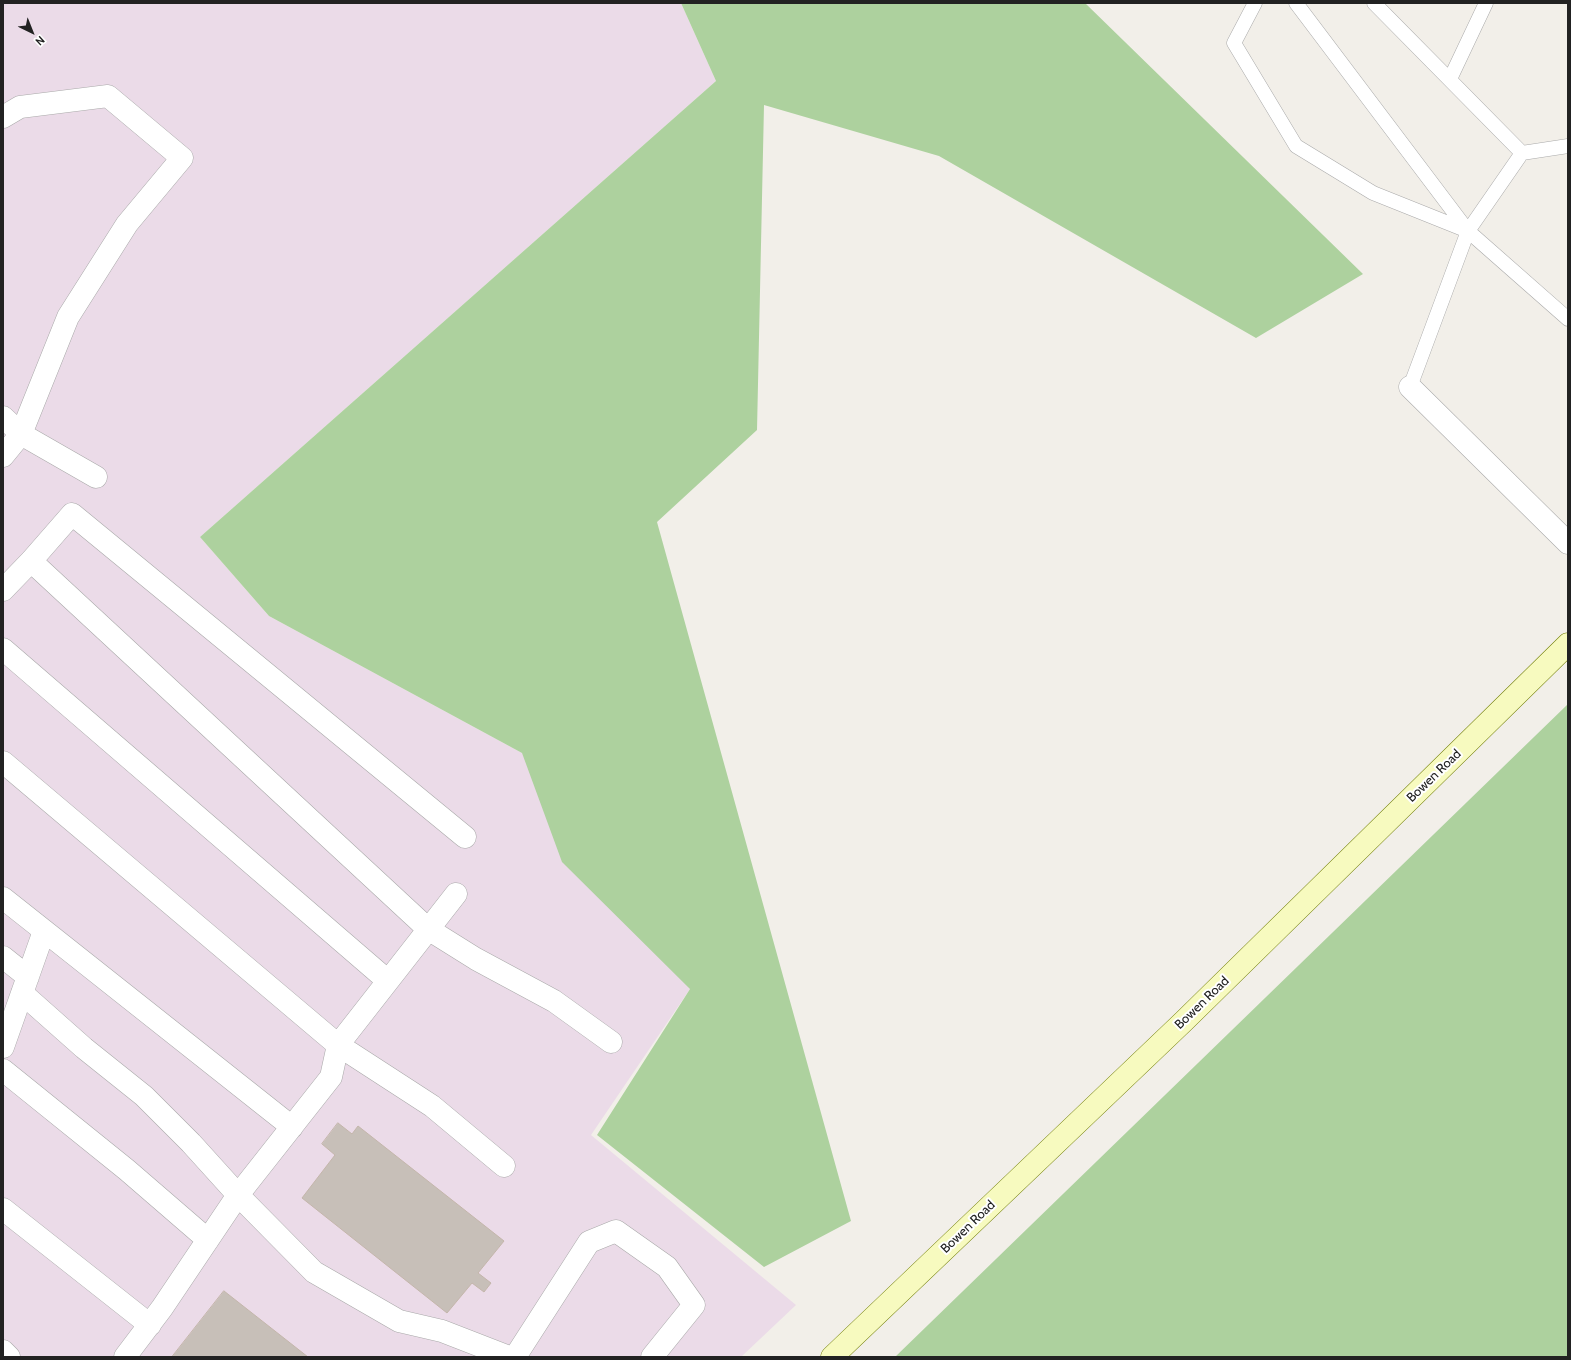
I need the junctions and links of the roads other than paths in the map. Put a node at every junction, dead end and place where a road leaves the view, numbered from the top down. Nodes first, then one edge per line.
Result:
1 (1255, 3) edge
2 (1296, 3) edge
3 (1374, 3) edge
4 (1486, 3) edge
5 (1450, 80) junction
6 (3, 117) edge
7 (1568, 146) edge
8 (1522, 153) junction
9 (1468, 231) junction
10 (1568, 319) edge
11 (1410, 387) joint
12 (3, 417) edge
13 (21, 434) junction
14 (3, 456) edge
15 (96, 477) dead end
16 (1568, 543) edge
17 (31, 561) junction
18 (3, 590) edge
19 (1568, 644) edge
20 (3, 649) edge
21 (3, 762) edge
22 (465, 837) dead end
23 (456, 894) dead end
24 (3, 898) edge
25 (428, 929) junction
26 (44, 930) junction
27 (3, 957) edge
28 (388, 981) junction
29 (25, 985) junction
30 (611, 1042) dead end
31 (338, 1045) junction
32 (3, 1046) edge
33 (3, 1070) edge
34 (292, 1127) junction
35 (504, 1166) dead end
36 (238, 1196) junction
37 (3, 1209) edge
38 (208, 1240) junction
39 (150, 1325) junction
40 (3, 1351) edge
41 (10, 1357) edge
42 (125, 1357) edge
43 (510, 1357) edge
44 (515, 1357) edge
45 (652, 1357) edge
46 (832, 1357) edge

1 - 9 lane
2 - 9 lane
3 - 5 lane
4 - 5 lane
5 - 8 lane
6 - 13 street
7 - 8 lane
8 - 9 lane
9 - 10 lane
9 - 11 lane
11 - 16 street
12 - 13 street
13 - 14 street
13 - 15 street
17 - 18 street
17 - 22 street
17 - 25 street
19 - 46 main road, Bowen Road
20 - 28 street
21 - 31 street
23 - 25 street
24 - 26 street
25 - 28 street
25 - 30 street
26 - 29 street
26 - 34 street
27 - 29 street
28 - 31 street
29 - 32 street
29 - 36 street
31 - 34 street
31 - 35 street
33 - 38 street
34 - 36 street
36 - 38 street
36 - 43 street
37 - 39 street
38 - 39 street
39 - 42 street
40 - 41 street
44 - 45 street

